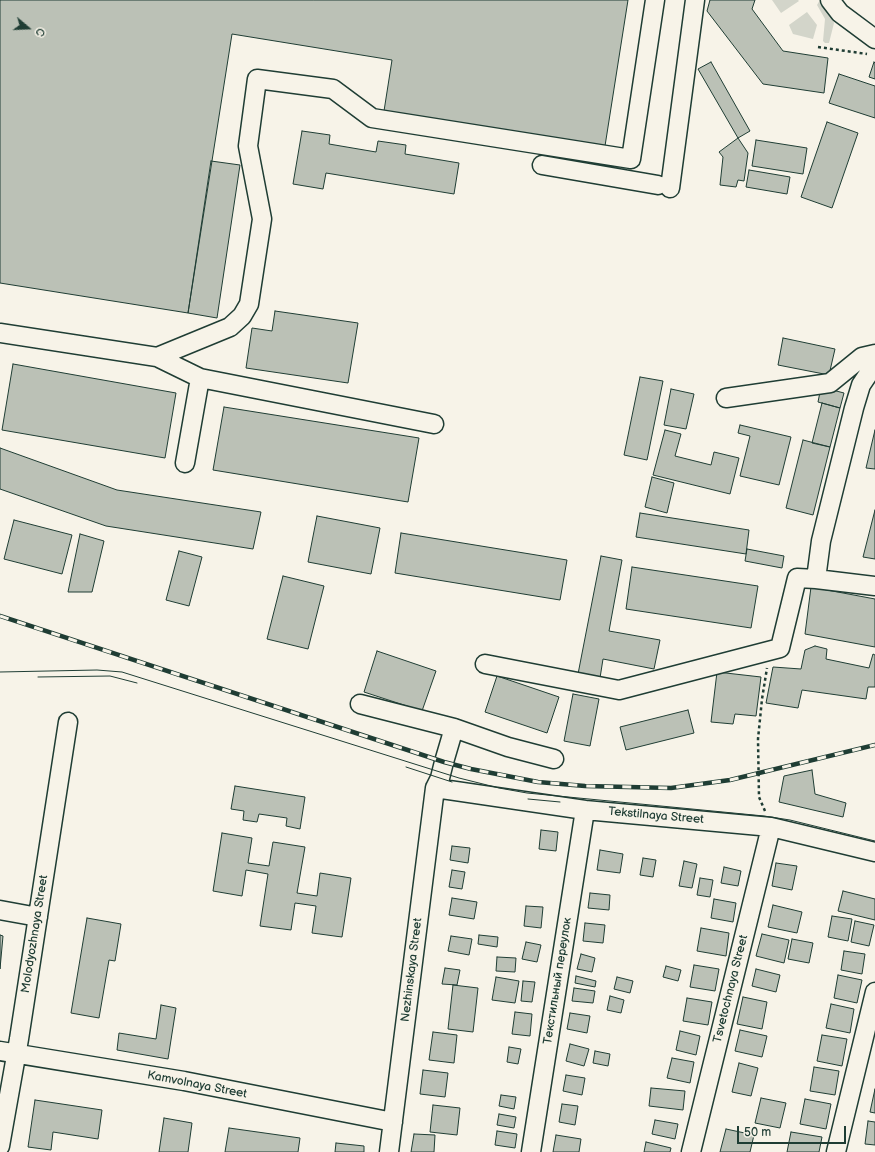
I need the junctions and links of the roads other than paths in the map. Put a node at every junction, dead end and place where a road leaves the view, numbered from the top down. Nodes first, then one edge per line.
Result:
1 (656, 0) edge
2 (695, 0) edge
3 (830, 0) edge
4 (874, 47) edge
5 (542, 165) dead end
6 (0, 334) edge
7 (875, 354) edge
8 (156, 357) junction
9 (875, 364) edge
10 (200, 378) junction
11 (726, 398) dead end
12 (434, 424) dead end
13 (185, 464) dead end
14 (816, 579) junction
15 (875, 586) edge
16 (485, 664) dead end
17 (360, 704) dead end
18 (68, 722) dead end
19 (454, 728) junction
20 (554, 759) dead end
21 (435, 788) junction
22 (585, 810) junction
23 (768, 819) junction
24 (875, 852) edge
25 (0, 910) edge
26 (38, 917) junction
27 (875, 992) edge
28 (8, 1052) edge
29 (393, 1122) junction
30 (0, 1146) edge
31 (389, 1152) edge
32 (531, 1152) edge
33 (691, 1152) edge
34 (836, 1152) edge

1 - 8 street
2 - 5 street
3 - 4 street
6 - 8 street
7 - 11 street
8 - 10 street
9 - 14 street
10 - 12 street
10 - 13 street
14 - 15 street
14 - 16 street
17 - 19 street
18 - 26 street, Molodyozhnaya Street
19 - 20 street
19 - 21 street, Nezhinskaya Street
21 - 22 street, Tekstilnaya Street
21 - 29 street, Nezhinskaya Street
22 - 23 street, Tekstilnaya Street
22 - 32 street, Текстильный переулок
23 - 24 street, Tekstilnaya Street
23 - 33 street, Tsvetochnaya Street
25 - 26 street
26 - 28 street, Molodyozhnaya Street
27 - 34 street
28 - 29 street, Kamvolnaya Street
28 - 30 street, Molodyozhnaya Street
29 - 31 street, Nezhinskaya Street

